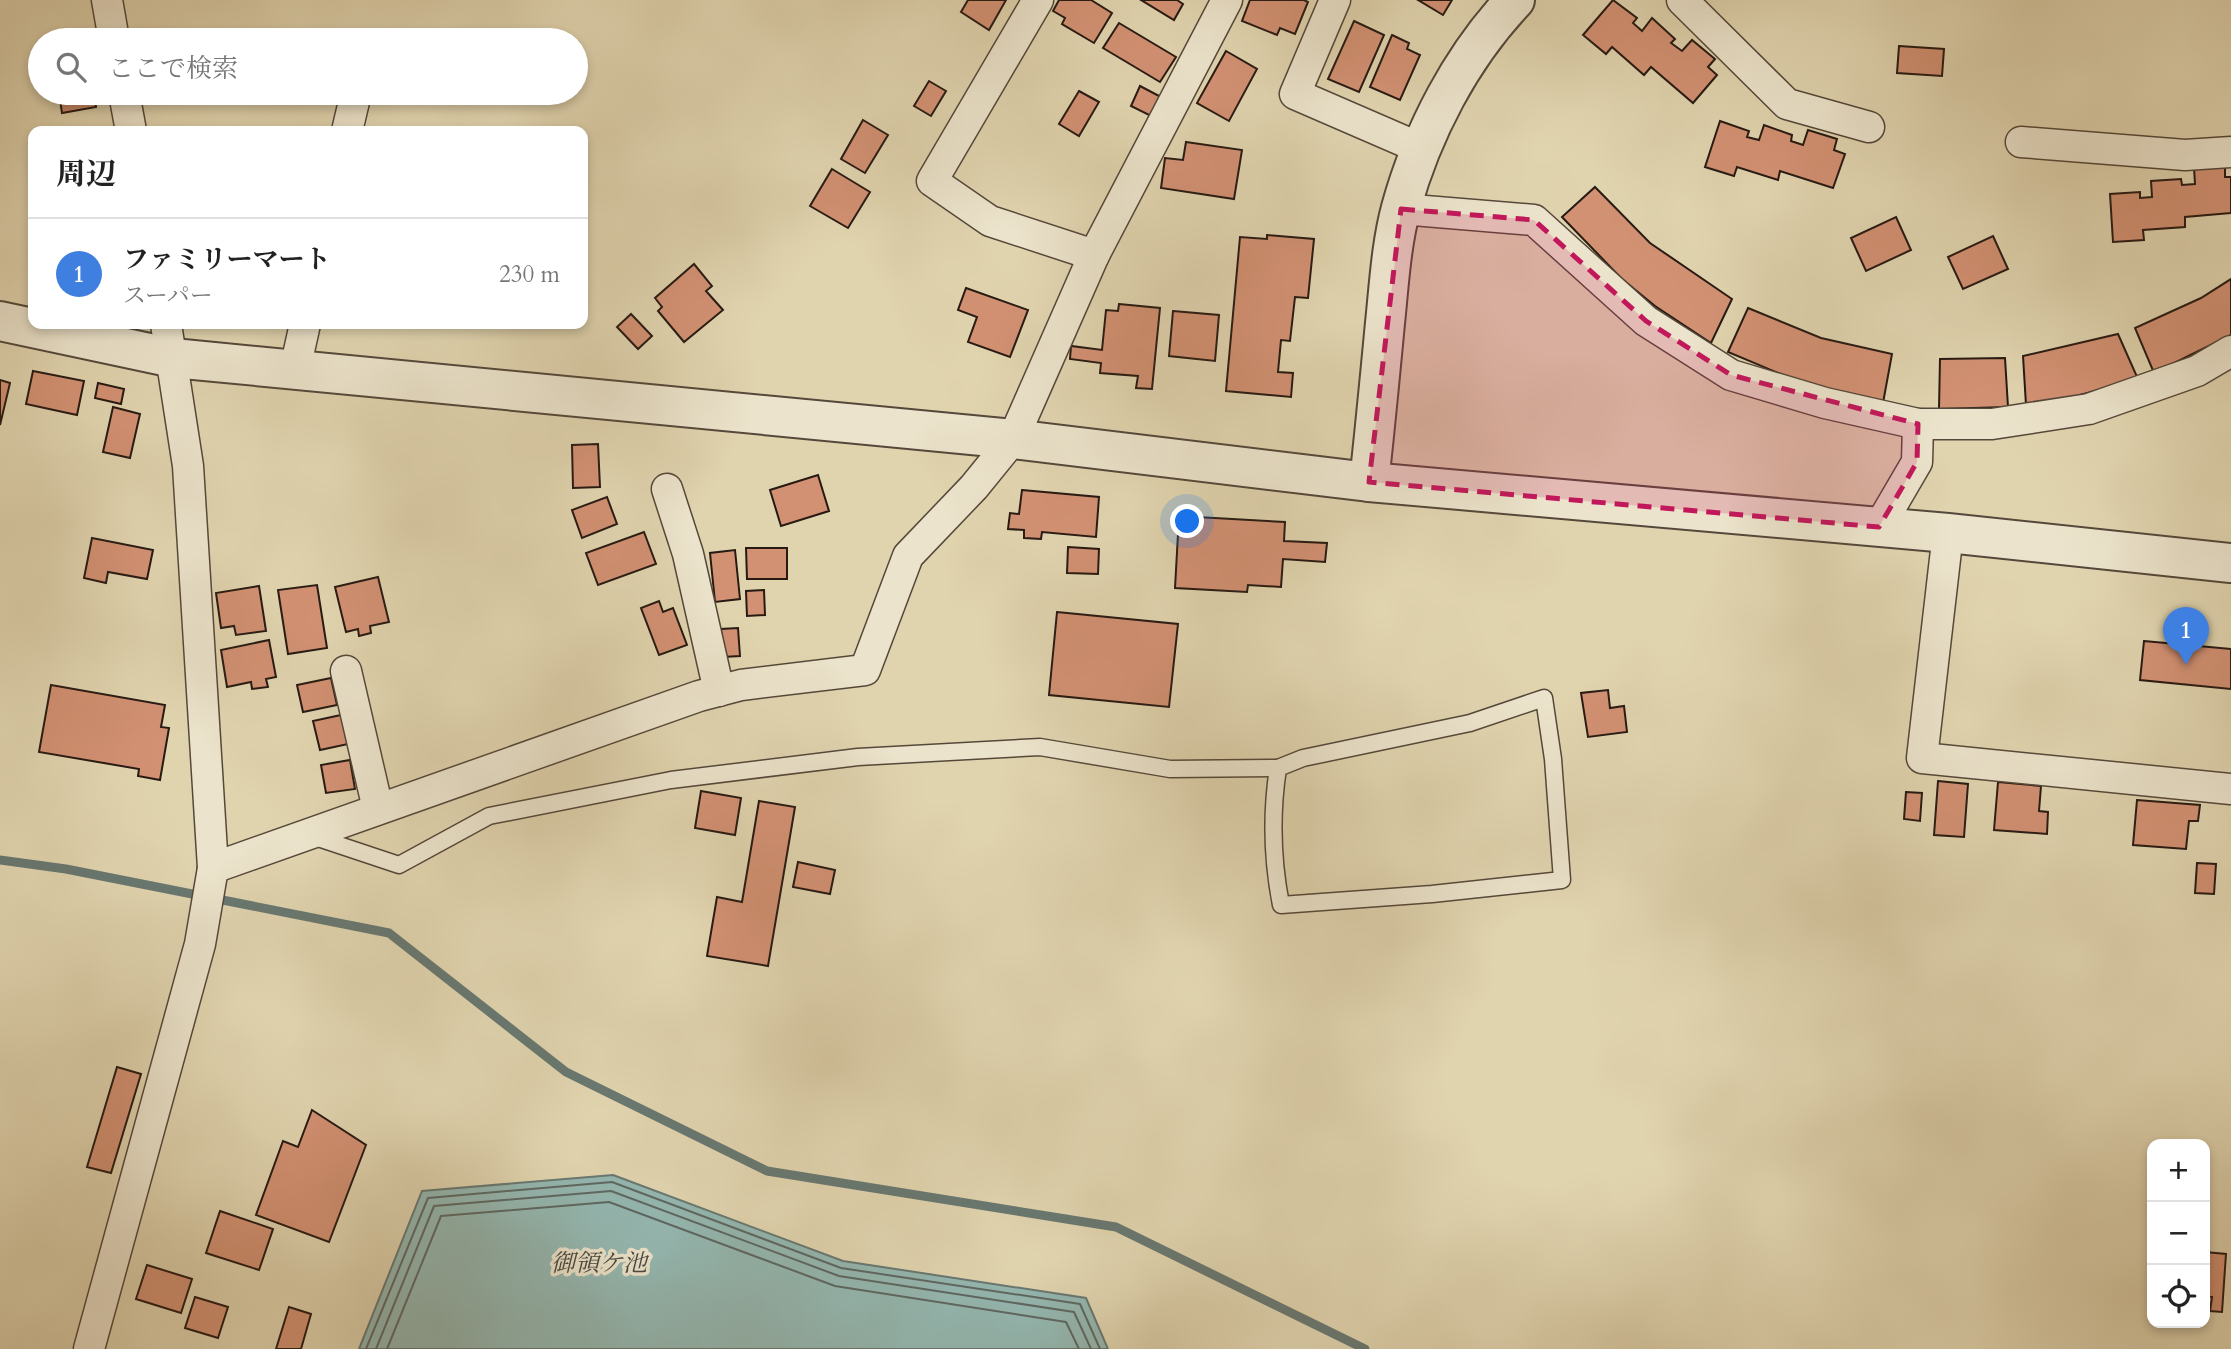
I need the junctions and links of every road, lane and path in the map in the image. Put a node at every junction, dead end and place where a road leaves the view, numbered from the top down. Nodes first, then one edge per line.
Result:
1 (107, 0) edge
2 (1038, 0) edge
3 (1227, 0) edge
4 (1335, 0) edge
5 (1516, 0) edge
6 (1682, 0) edge
7 (112, 28) edge
8 (126, 105) edge
9 (353, 105) edge
10 (130, 126) edge
11 (348, 126) edge
12 (1869, 127) dead end
13 (2021, 142) dead end
14 (1422, 149) junction
15 (2231, 152) edge
16 (1401, 209) junction
17 (1094, 255) junction
18 (0, 321) edge
19 (28, 324) edge
20 (68, 329) edge
21 (304, 329) edge
22 (170, 341) edge
23 (2231, 351) edge
24 (295, 369) junction
25 (1918, 424) junction
26 (1013, 439) junction
27 (1369, 482) junction
28 (667, 489) dead end
29 (1879, 527) junction
30 (1948, 533) junction
31 (2231, 563) edge
32 (346, 671) dead end
33 (719, 691) junction
34 (1278, 768) junction
35 (2231, 789) edge
36 (378, 808) junction
37 (310, 835) junction
38 (213, 868) junction
39 (89, 1349) edge

1 - 7 street
2 - 17 street
3 - 17 street
4 - 14 street
5 - 14 street
6 - 12 street
8 - 10 street
9 - 11 street
13 - 15 street
14 - 16 street
16 - 25 street
16 - 27 street
17 - 26 street
18 - 19 street
20 - 22 street
21 - 24 street
22 - 24 street
22 - 38 street
23 - 25 street
24 - 26 street
25 - 29 street
26 - 27 street
26 - 33 street
27 - 29 street
28 - 33 street
29 - 30 street
30 - 31 street
30 - 35 street
32 - 36 street
33 - 36 street
34 - 34 lane
34 - 37 lane
36 - 37 street
37 - 38 street
38 - 39 street

